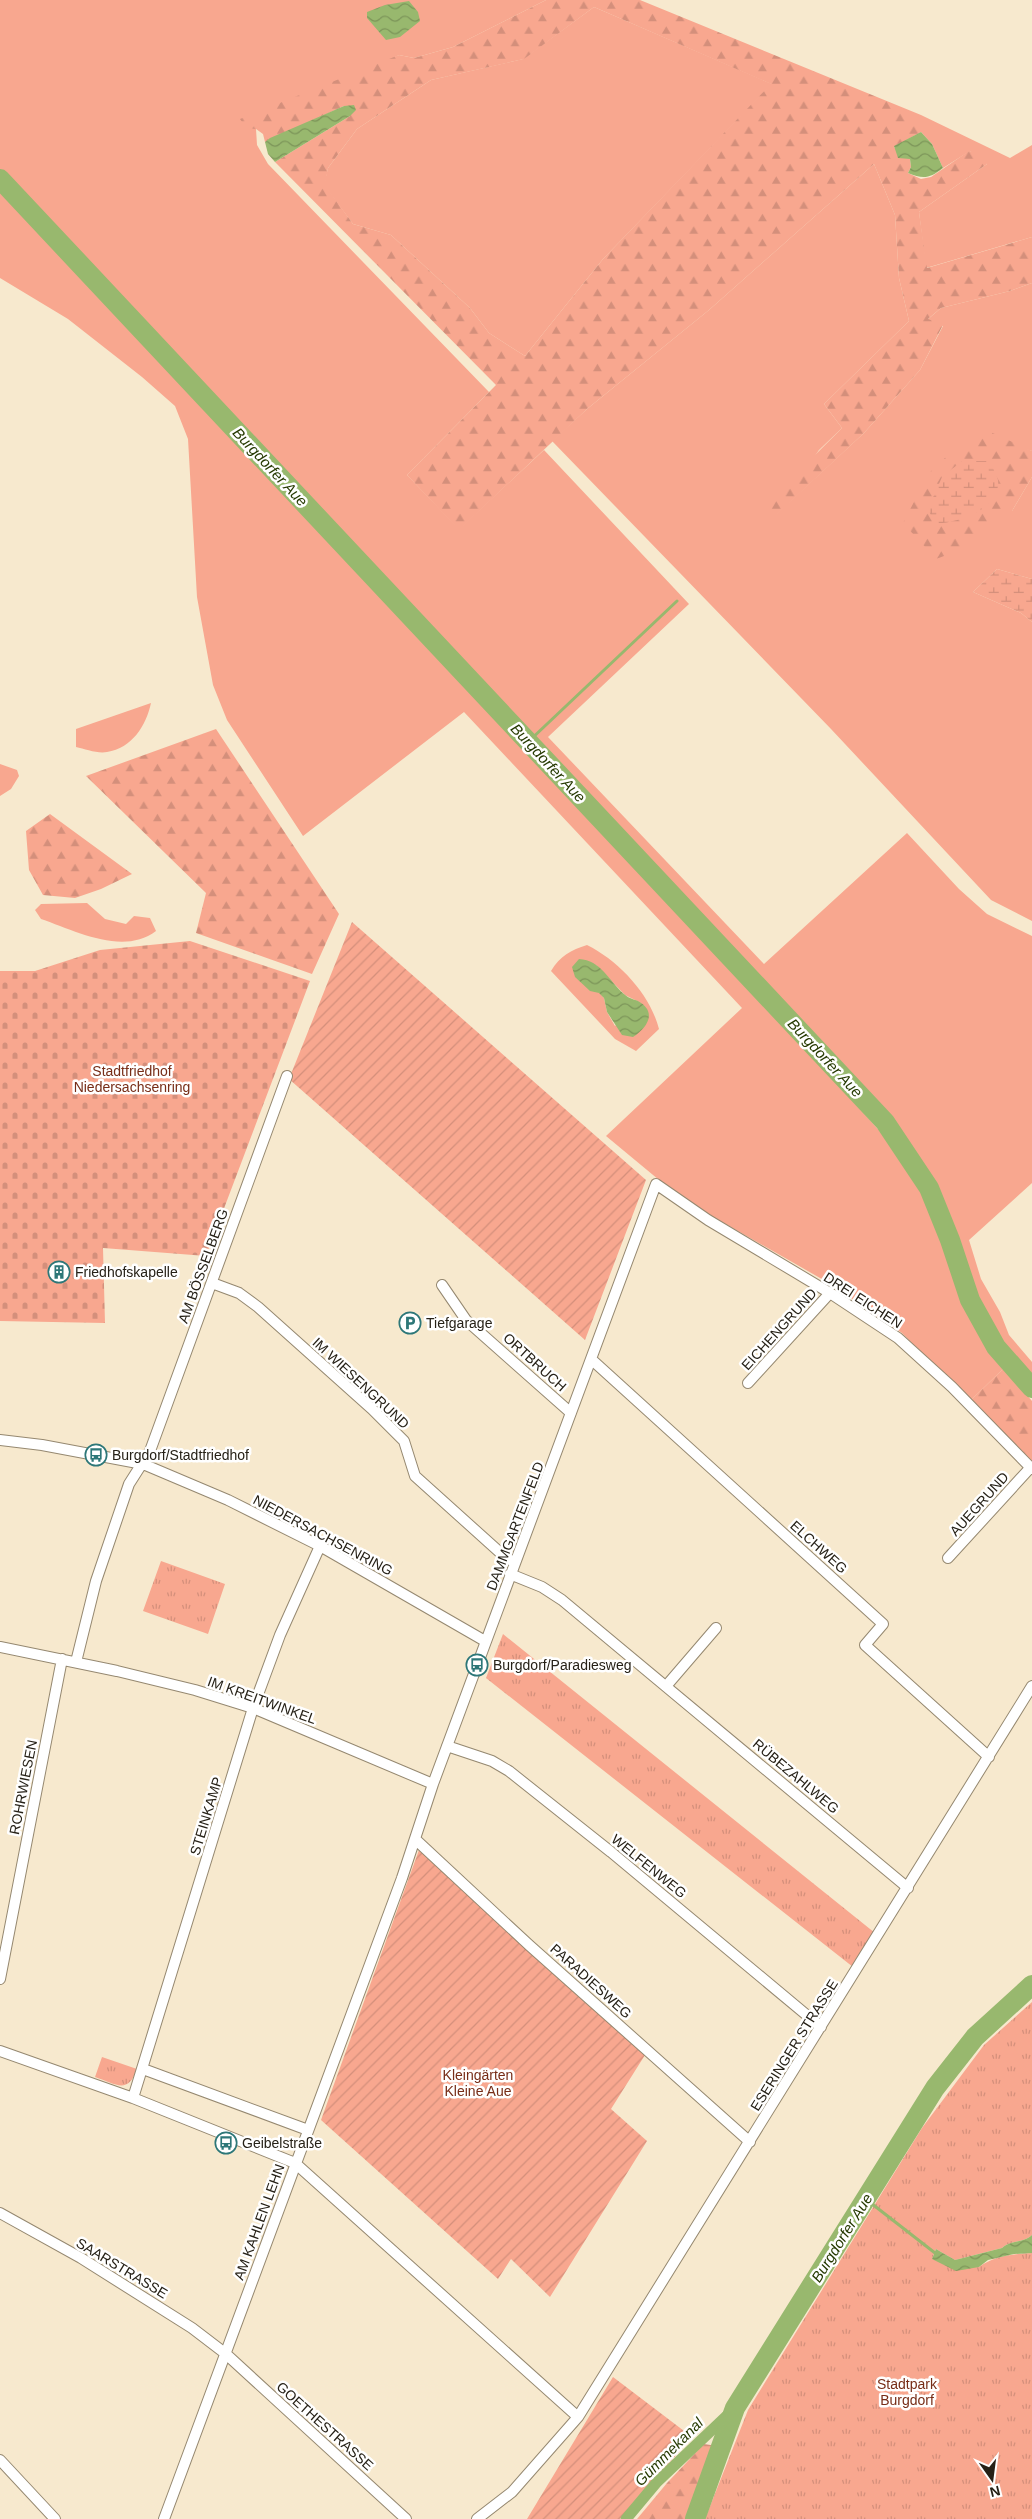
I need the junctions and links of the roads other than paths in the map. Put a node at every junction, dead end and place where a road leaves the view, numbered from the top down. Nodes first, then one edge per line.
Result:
1 (287, 1076) dead end
2 (656, 1184) joint
3 (212, 1283) junction
4 (442, 1285) dead end
5 (830, 1294) junction
6 (592, 1359) junction
7 (748, 1382) dead end
8 (572, 1413) junction
9 (0, 1440) edge
10 (143, 1464) junction
11 (1031, 1468) edge
12 (320, 1546) junction
13 (948, 1558) dead end
14 (514, 1562) junction
15 (510, 1574) junction
16 (716, 1628) dead end
17 (486, 1641) junction
18 (0, 1647) edge
19 (62, 1660) junction
20 (76, 1662) junction
21 (667, 1685) junction
22 (1032, 1686) edge
23 (253, 1708) junction
24 (447, 1746) junction
25 (989, 1757) junction
26 (433, 1784) junction
27 (415, 1839) junction
28 (402, 1878) joint
29 (908, 1888) junction
30 (0, 1979) edge
31 (821, 2027) junction
32 (0, 2051) edge
33 (143, 2069) junction
34 (133, 2098) junction
35 (308, 2130) junction
36 (750, 2142) junction
37 (296, 2163) junction
38 (0, 2213) edge
39 (226, 2354) junction
40 (578, 2417) junction
41 (0, 2460) edge
42 (55, 2519) edge
43 (164, 2519) edge
44 (406, 2519) edge
45 (478, 2519) edge

1 - 3 street, AM BÖSSELBERG
2 - 5 street, DREI EICHEN
2 - 6 street, DAMMGARTENFELD
3 - 10 street, AM BÖSSELBERG
3 - 14 street, IM WIESENGRUND
4 - 8 street, ORTBRUCH
5 - 7 street, EICHENGRUND
5 - 11 street, DREI EICHEN
6 - 8 street, DAMMGARTENFELD
6 - 25 street, ELCHWEG
8 - 14 street, DAMMGARTENFELD
9 - 10 street, NIEDERSACHSENRING
10 - 12 street, NIEDERSACHSENRING
10 - 20 street
11 - 13 street, AUEGRUND
12 - 17 street, NIEDERSACHSENRING
12 - 23 street, STEINKAMP
14 - 15 street, DAMMGARTENFELD
15 - 17 street, DAMMGARTENFELD
15 - 21 street, RÜBEZAHLWEG
16 - 21 street
17 - 24 street, DAMMGARTENFELD
18 - 19 street, IM KREITWINKEL
19 - 20 street, IM KREITWINKEL
19 - 30 street, ROHRWIESEN
20 - 23 street, IM KREITWINKEL
21 - 29 street, RÜBEZAHLWEG
22 - 25 street, ESERINGER STRASSE
23 - 26 street, IM KREITWINKEL
23 - 33 street, STEINKAMP
24 - 26 street, DAMMGARTENFELD
24 - 31 street, WELFENWEG
25 - 29 street, ESERINGER STRASSE
26 - 27 street, DAMMGARTENFELD
27 - 28 street, DAMMGARTENFELD
27 - 36 street, PARADIESWEG
28 - 35 street, AM KAHLEN LEHN
29 - 31 street, ESERINGER STRASSE
31 - 36 street, ESERINGER STRASSE
32 - 34 street
33 - 34 street, STEINKAMP
33 - 35 street
34 - 37 street
35 - 37 street, AM KAHLEN LEHN
36 - 40 street, ESERINGER STRASSE
37 - 39 street, AM KAHLEN LEHN
37 - 40 street
38 - 39 street, SAARSTRASSE
39 - 43 street, AM KAHLEN LEHN
39 - 44 street, GOETHESTRASSE
40 - 45 street, ESERINGER STRASSE
41 - 42 street

